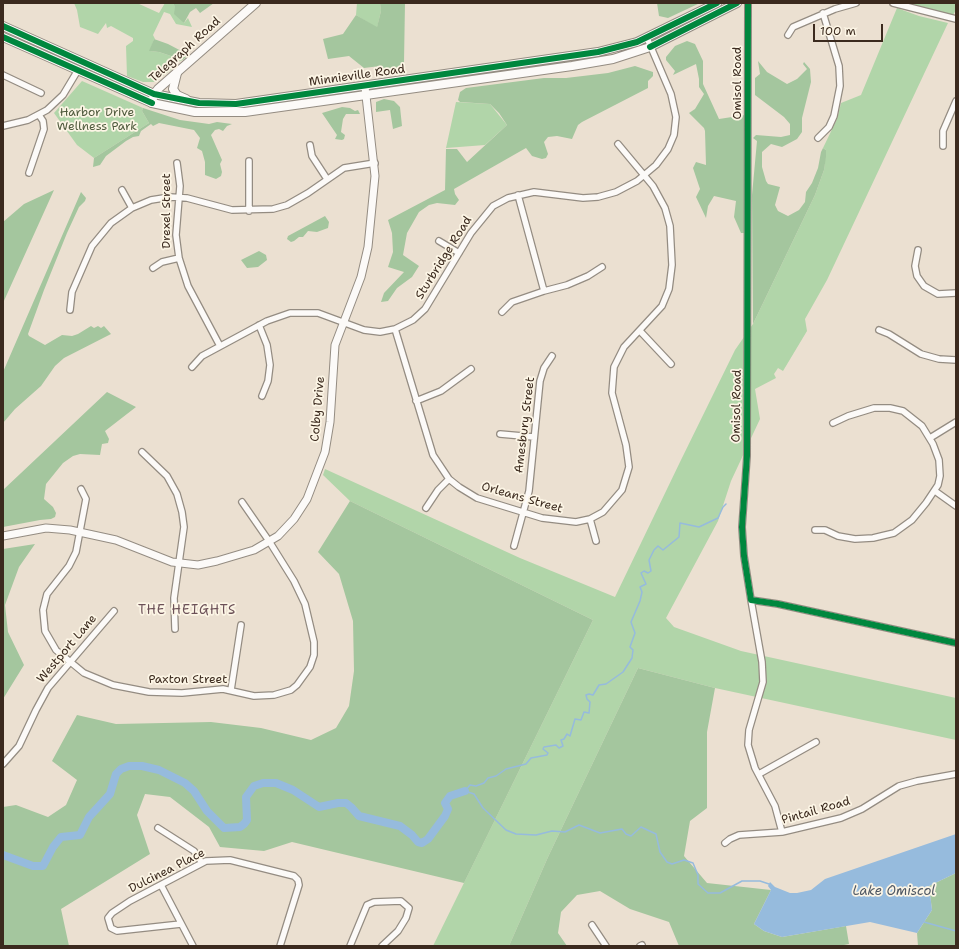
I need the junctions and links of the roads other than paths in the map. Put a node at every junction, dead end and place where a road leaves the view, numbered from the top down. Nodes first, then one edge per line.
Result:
1 (256, 3) edge
2 (717, 3) edge
3 (737, 3) edge
4 (748, 3) edge
5 (856, 3) edge
6 (893, 3) edge
7 (823, 13) junction
8 (956, 19) edge
9 (3, 26) edge
10 (788, 35) dead end
11 (3, 37) edge
12 (646, 38) junction
13 (650, 46) junction
14 (37, 52) junction
15 (78, 70) junction
16 (177, 73) junction
17 (3, 75) edge
18 (366, 91) junction
19 (41, 93) dead end
20 (154, 94) junction
21 (956, 101) edge
22 (152, 102) junction
23 (192, 102) junction
24 (40, 115) junction
25 (3, 126) edge
26 (818, 138) dead end
27 (618, 144) dead end
28 (310, 145) dead end
29 (943, 146) dead end
30 (249, 161) dead end
31 (177, 163) dead end
32 (375, 163) junction
33 (29, 173) dead end
34 (645, 176) junction
35 (327, 179) junction
36 (122, 190) dead end
37 (518, 195) junction
38 (180, 197) junction
39 (132, 208) junction
40 (249, 211) junction
41 (439, 241) dead end
42 (918, 250) dead end
43 (459, 253) junction
44 (179, 258) junction
45 (602, 267) dead end
46 (153, 268) dead end
47 (544, 291) junction
48 (956, 294) edge
49 (70, 310) dead end
50 (502, 312) dead end
51 (342, 322) junction
52 (259, 325) junction
53 (395, 329) junction
54 (879, 330) dead end
55 (640, 331) junction
56 (220, 346) junction
57 (552, 356) dead end
58 (956, 360) edge
59 (671, 364) dead end
60 (192, 367) dead end
61 (471, 369) dead end
62 (262, 396) dead end
63 (416, 401) junction
64 (956, 422) edge
65 (833, 424) dead end
66 (500, 434) dead end
67 (534, 437) junction
68 (930, 438) junction
69 (142, 452) dead end
70 (449, 479) junction
71 (81, 488) dead end
72 (935, 491) junction
73 (242, 502) dead end
74 (956, 506) edge
75 (426, 508) dead end
76 (523, 512) junction
77 (590, 519) junction
78 (815, 530) dead end
79 (80, 532) junction
80 (3, 536) edge
81 (269, 541) junction
82 (596, 541) dead end
83 (514, 546) dead end
84 (178, 563) junction
85 (751, 600) junction
86 (114, 611) dead end
87 (241, 625) dead end
88 (175, 629) dead end
89 (956, 643) edge
90 (69, 662) junction
91 (231, 690) junction
92 (816, 742) dead end
93 (3, 764) edge
94 (759, 774) junction
95 (956, 774) edge
96 (158, 828) dead end
97 (782, 832) junction
98 (725, 844) dead end
99 (202, 863) junction
100 (161, 884) junction
101 (181, 924) junction
102 (592, 925) dead end
103 (193, 946) edge
104 (280, 946) edge
105 (350, 946) edge
106 (382, 946) edge
107 (606, 946) edge

1 - 16 main road, Telegraph Road
2 - 12 main road, Minnieville Road
3 - 13 main road, Minnieville Road
4 - 85 street, Omisol Road
5 - 7 street
6 - 8 street
7 - 10 street
7 - 26 street
9 - 20 main road, Minnieville Road
11 - 14 main road, Minnieville Road
12 - 13 street, Sturbridge Road
12 - 18 main road, Minnieville Road
13 - 18 main road, Minnieville Road
13 - 34 street, Sturbridge Road
14 - 15 main road, Minnieville Road
14 - 20 main road
15 - 22 main road, Minnieville Road
15 - 24 street
16 - 20 main road, Telegraph Road
16 - 23 main road
17 - 19 street
18 - 22 main road, Minnieville Road
18 - 23 main road, Minnieville Road
18 - 32 street, Colby Drive
20 - 22 main road, Telegraph Road
20 - 23 main road, Minnieville Road
21 - 29 street
24 - 25 street
24 - 33 street
27 - 34 street, Orleans Street
28 - 35 street
30 - 40 street
31 - 38 street, Drexel Street
32 - 35 street
32 - 51 street, Colby Drive
34 - 37 street, Sturbridge Road
34 - 55 street, Orleans Street
35 - 40 street
36 - 39 street
37 - 43 street, Sturbridge Road
37 - 47 street
38 - 39 street
38 - 40 street
38 - 44 street, Drexel Street
39 - 49 street
41 - 43 street
42 - 48 street
43 - 53 street, Sturbridge Road
44 - 46 street
44 - 56 street, Drexel Street
45 - 47 street
47 - 50 street
51 - 52 street, Sturbridge Road
51 - 53 street, Sturbridge Road
51 - 81 street, Colby Drive
52 - 56 street, Sturbridge Road
52 - 62 street
53 - 63 street, Orleans Street
54 - 58 street
55 - 59 street
55 - 77 street, Orleans Street
56 - 60 street, Sturbridge Road
57 - 67 street, Amesbury Street
61 - 63 street
63 - 70 street, Orleans Street
64 - 68 street
65 - 68 street
66 - 67 street
67 - 76 street, Amesbury Street
68 - 72 street
69 - 84 street
70 - 75 street
70 - 76 street, Orleans Street
71 - 79 street, Paxton Street
72 - 74 street
72 - 78 street
73 - 81 street, Paxton Street
76 - 77 street, Orleans Street
76 - 83 street, Amesbury Street
77 - 82 street
79 - 80 street, Colby Drive
79 - 84 street, Colby Drive
79 - 90 street, Paxton Street
81 - 84 street, Colby Drive
81 - 91 street, Paxton Street
84 - 88 street
85 - 89 street
85 - 94 street, Omisol Road
86 - 90 street, Westport Lane
87 - 91 street
90 - 91 street, Paxton Street
90 - 93 street, Westport Lane
92 - 94 street
94 - 97 street, Omisol Road
95 - 97 street, Pintail Road
96 - 99 street
97 - 98 street, Pintail Road
99 - 100 street, Dulcinea Place
99 - 104 street, Dulcinea Place
100 - 101 street
100 - 101 street, Dulcinea Place
101 - 103 street
102 - 107 street
105 - 106 street

